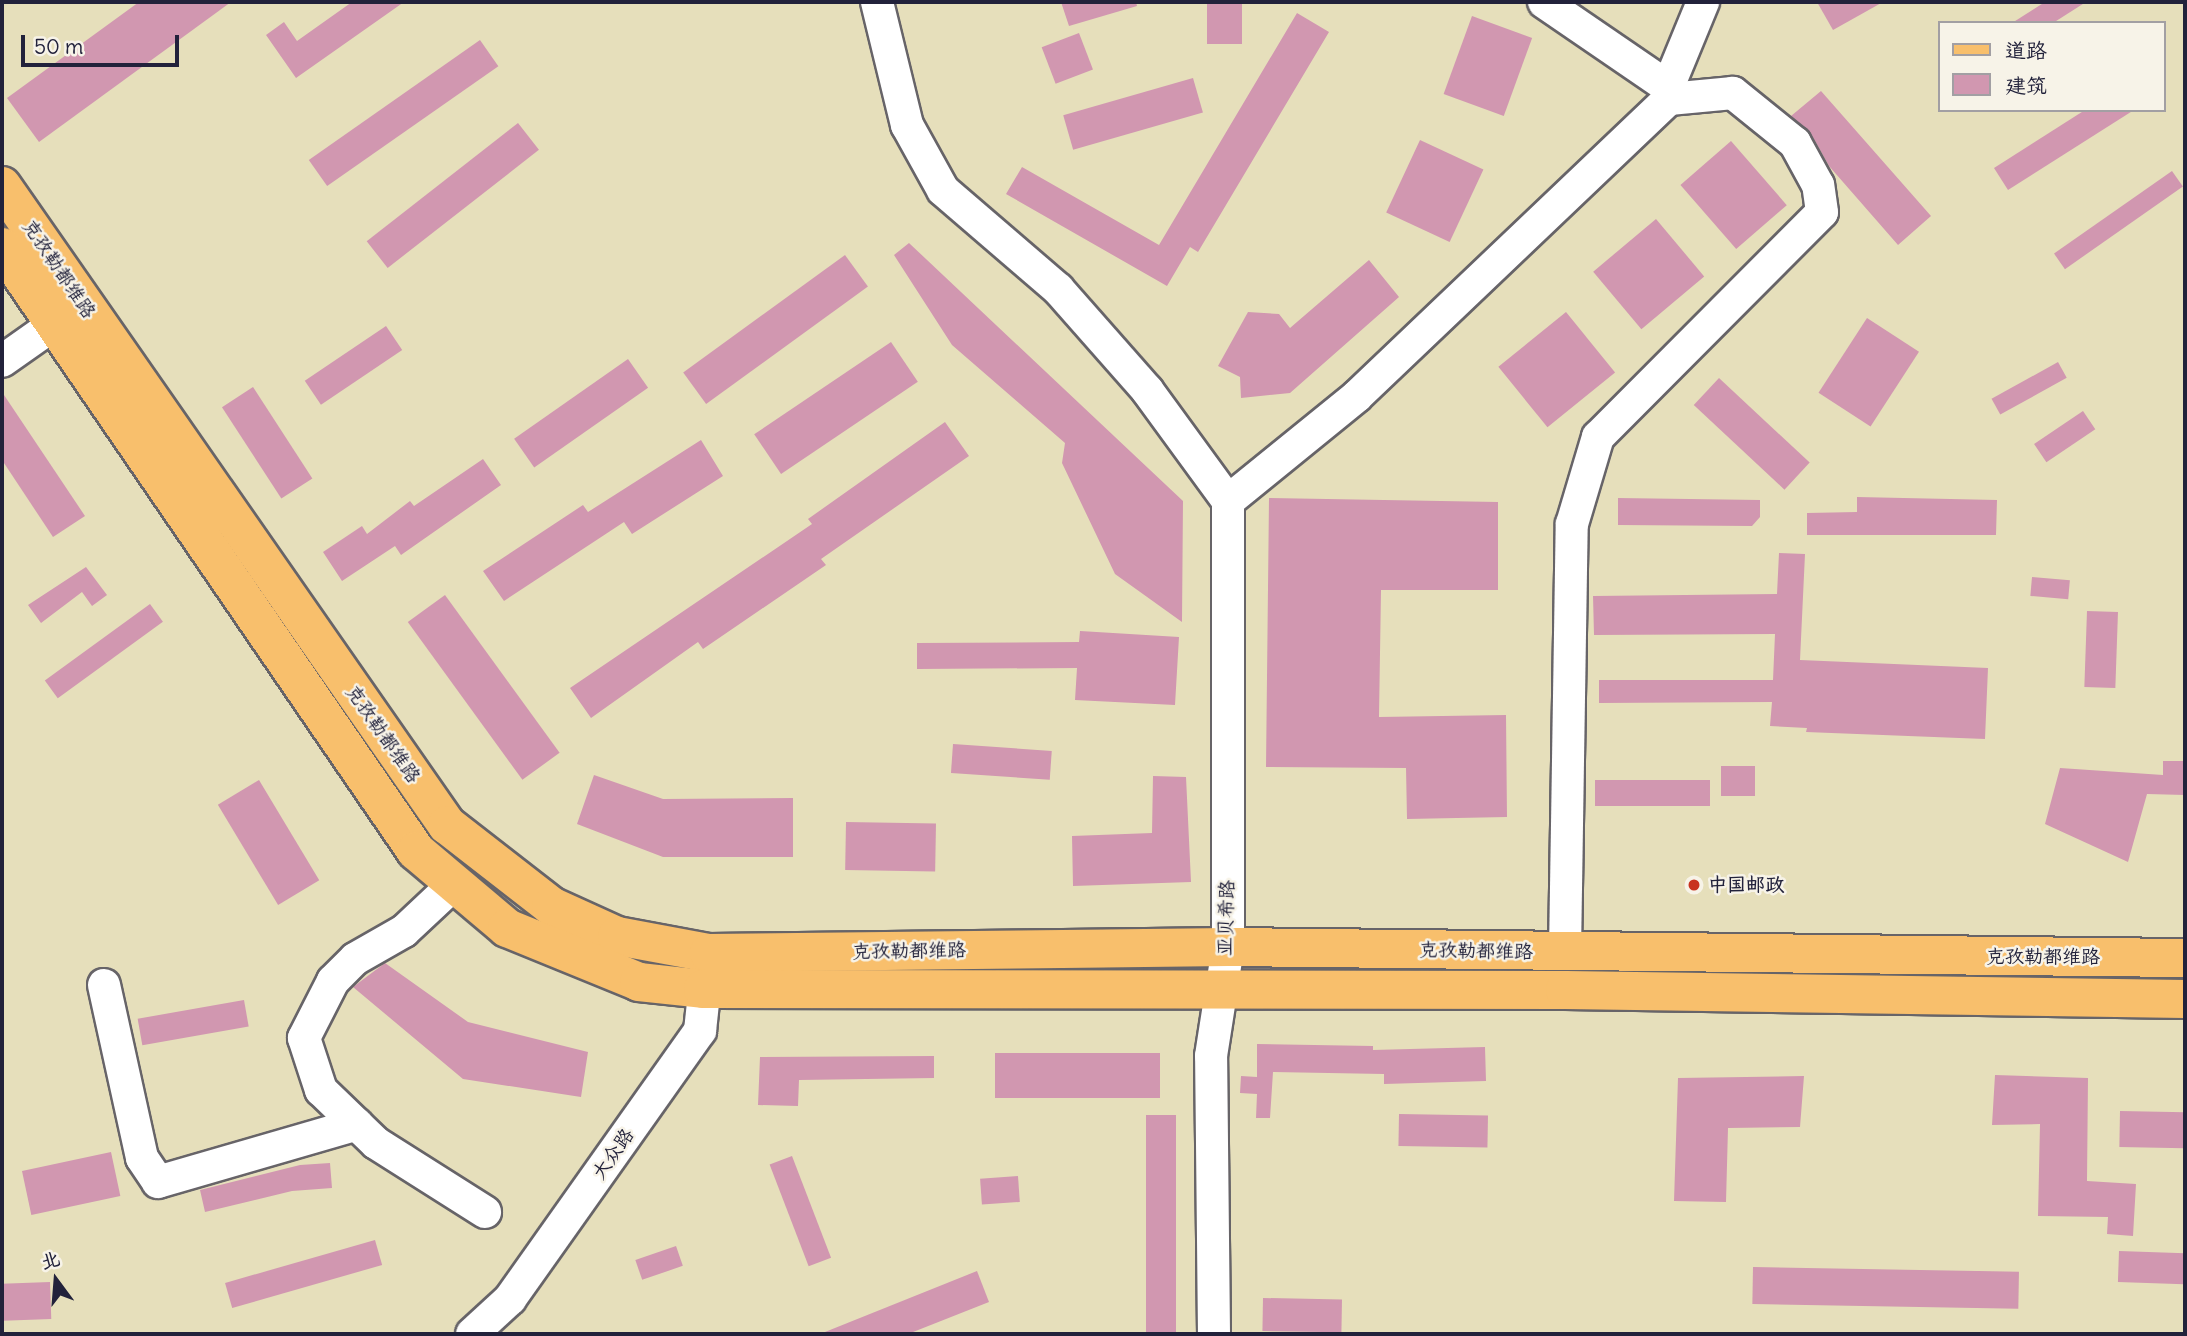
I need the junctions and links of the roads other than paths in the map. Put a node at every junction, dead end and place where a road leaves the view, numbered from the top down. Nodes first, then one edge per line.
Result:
1 (877, 2) edge
2 (1544, 2) edge
3 (1703, 2) edge
4 (1668, 93) junction
5 (2, 186) edge
6 (2, 247) edge
7 (69, 314) junction
8 (2, 361) edge
9 (1228, 501) junction
10 (452, 886) junction
11 (1228, 947) junction
12 (1565, 952) junction
13 (2185, 958) edge
14 (706, 971) junction
15 (104, 985) dead end
16 (1220, 989) junction
17 (2185, 999) edge
18 (357, 1125) junction
19 (485, 1212) dead end
20 (472, 1334) edge
21 (1214, 1334) edge

1 - 9 street
2 - 4 street
3 - 4 street
4 - 9 street
4 - 12 street
5 - 7 main road, 克孜勒都维路
6 - 7 main road, 克孜勒都维路
7 - 8 street
7 - 10 main road, 克孜勒都维路
7 - 14 main road, 克孜勒都维路
9 - 11 street, 亚贝希路
10 - 14 main road, 克孜勒都维路
10 - 18 street
11 - 12 main road, 克孜勒都维路
11 - 14 main road, 克孜勒都维路
11 - 16 street, 亚贝希路
12 - 13 main road, 克孜勒都维路
14 - 16 main road, 克孜勒都维路
14 - 20 street, 大众路
15 - 18 street
16 - 17 main road, 克孜勒都维路
16 - 21 street, 亚贝希路
18 - 19 street

